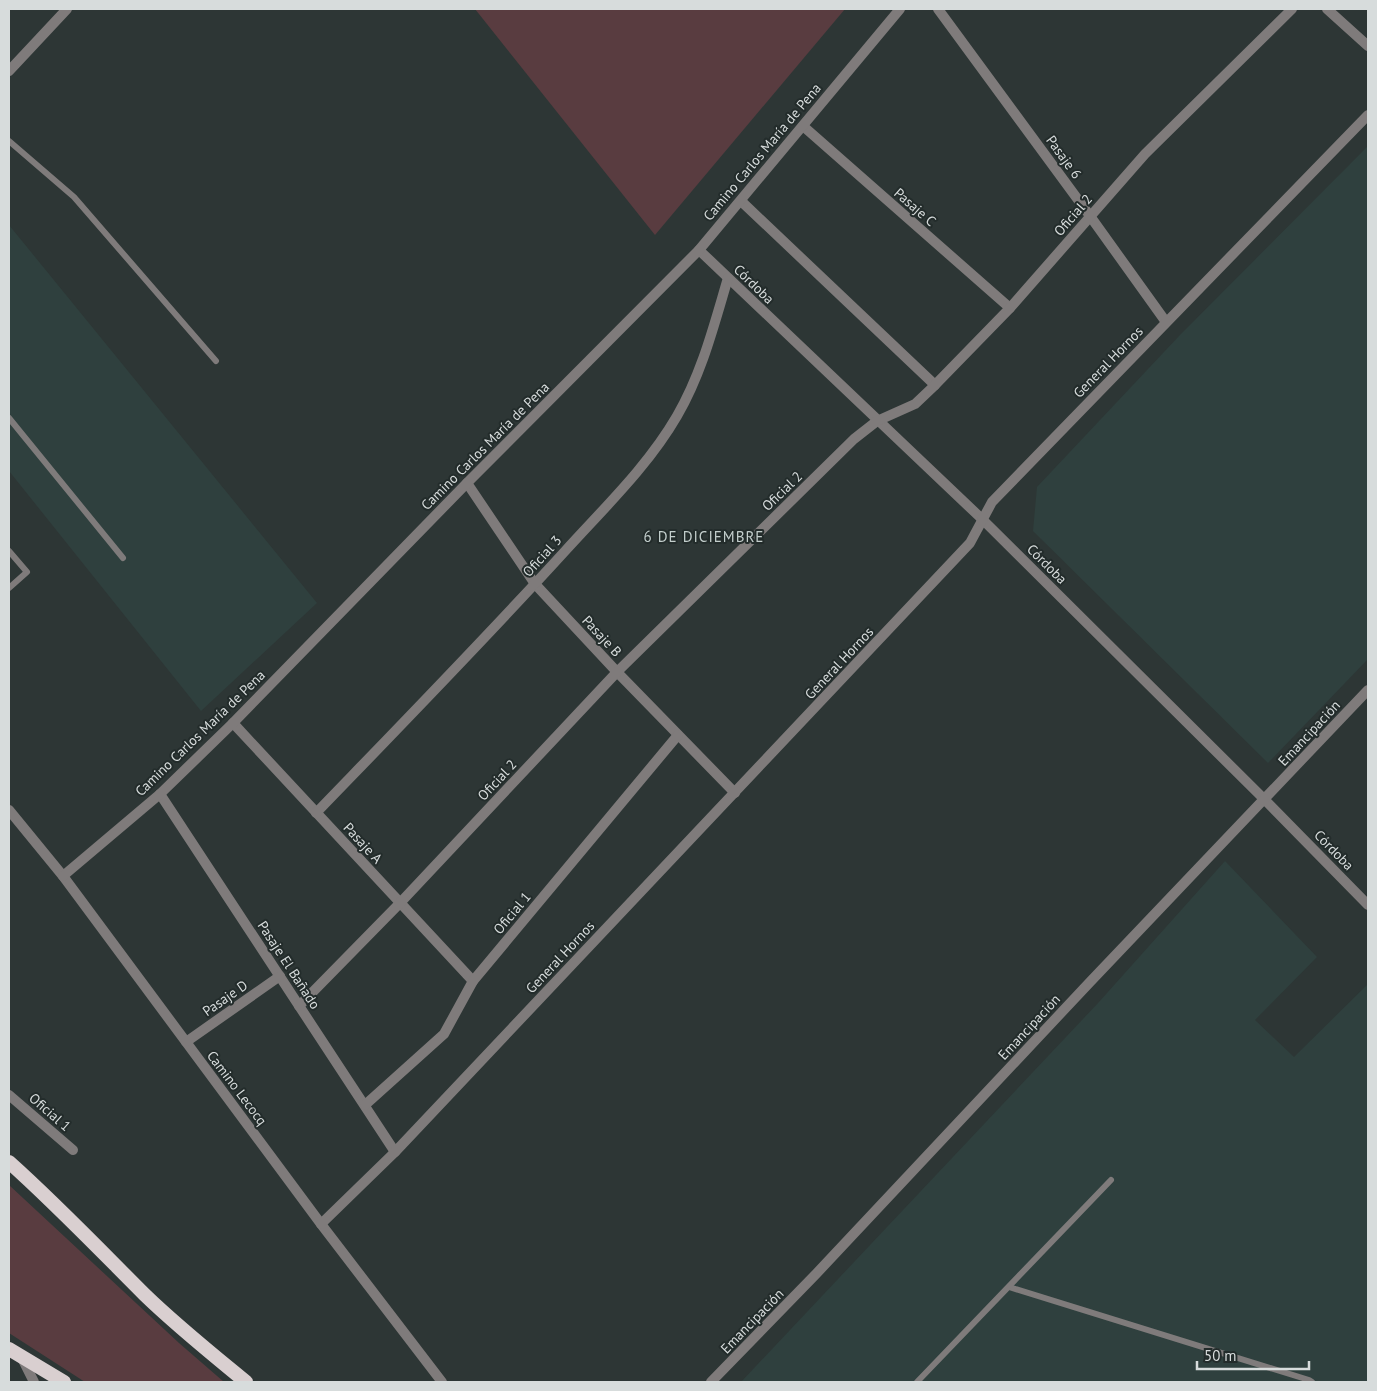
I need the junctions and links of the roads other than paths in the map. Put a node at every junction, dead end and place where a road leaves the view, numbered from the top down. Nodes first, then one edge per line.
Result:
1 (67, 9) edge
2 (900, 9) edge
3 (938, 9) edge
4 (1292, 9) edge
5 (1327, 9) edge
6 (1368, 46) edge
7 (9, 71) edge
8 (1368, 115) edge
9 (803, 126) junction
10 (9, 141) edge
11 (741, 201) junction
12 (1090, 216) junction
13 (699, 250) junction
14 (728, 278) junction
15 (1010, 308) junction
16 (1166, 322) junction
17 (216, 361) dead end
18 (935, 385) junction
19 (9, 418) edge
20 (877, 420) junction
21 (467, 483) junction
22 (982, 520) junction
23 (9, 551) edge
24 (124, 558) dead end
25 (535, 584) junction
26 (9, 588) edge
27 (617, 672) junction
28 (1368, 690) edge
29 (233, 723) junction
30 (678, 735) junction
31 (735, 793) junction
32 (160, 794) junction
33 (1265, 800) junction
34 (9, 810) edge
35 (316, 813) junction
36 (63, 876) junction
37 (400, 903) junction
38 (1368, 905) edge
39 (280, 976) junction
40 (473, 981) junction
41 (299, 1006) junction
42 (186, 1042) junction
43 (9, 1095) edge
44 (365, 1105) junction
45 (73, 1150) dead end
46 (396, 1152) junction
47 (9, 1162) edge
48 (1111, 1180) dead end
49 (321, 1224) junction
50 (1008, 1287) junction
51 (15, 1353) edge
52 (34, 1382) edge
53 (64, 1382) edge
54 (246, 1382) edge
55 (442, 1382) edge
56 (711, 1382) edge
57 (917, 1382) edge
58 (1312, 1382) edge

1 - 7 street
2 - 9 street, Camino Carlos María de Pena
3 - 12 street, Pasaje 6
4 - 12 street, Oficial 2
5 - 6 street
8 - 16 street, General Hornos
9 - 11 street, Camino Carlos María de Pena
9 - 15 street, Pasaje C
10 - 17 lane
11 - 13 street, Camino Carlos María de Pena
11 - 18 street
12 - 15 street, Oficial 2
12 - 16 street, Pasaje 6
13 - 14 street, Córdoba
13 - 21 street, Camino Carlos María de Pena
14 - 20 street, Córdoba
14 - 25 street, Oficial 3
15 - 18 street, Oficial 2
16 - 22 street, General Hornos
18 - 20 street, Oficial 2
19 - 24 lane
20 - 22 street, Córdoba
20 - 27 street, Oficial 2
21 - 25 street, Pasaje B
21 - 29 street, Camino Carlos María de Pena
22 - 31 street, General Hornos
22 - 33 street, Córdoba
23 - 26 lane
25 - 27 street, Pasaje B
25 - 35 street, Oficial 3
27 - 30 street, Pasaje B
27 - 37 street, Oficial 2
28 - 33 street, Emancipación
29 - 32 street, Camino Carlos María de Pena
29 - 35 street, Pasaje A
30 - 31 street, Pasaje B
30 - 40 street, Oficial 1
31 - 46 street, General Hornos
32 - 36 street, Camino Carlos María de Pena
32 - 39 street, Pasaje El Bañado
33 - 38 street, Córdoba
33 - 56 street, Emancipación
34 - 36 street, Camino Lecocq
35 - 37 street, Pasaje A
36 - 42 street, Camino Lecocq
37 - 40 street, Pasaje A
37 - 41 street, Oficial 2
39 - 41 street, Pasaje El Bañado
39 - 42 street, Pasaje D
40 - 44 street, Oficial 1
41 - 44 street, Pasaje El Bañado
42 - 49 street, Camino Lecocq
43 - 45 street, Oficial 1
44 - 46 street, Pasaje El Bañado
46 - 49 street, General Hornos
47 - 54 highway
48 - 50 lane
49 - 55 street, Camino Lecocq
50 - 57 lane
50 - 58 lane
51 - 52 street
51 - 53 highway

